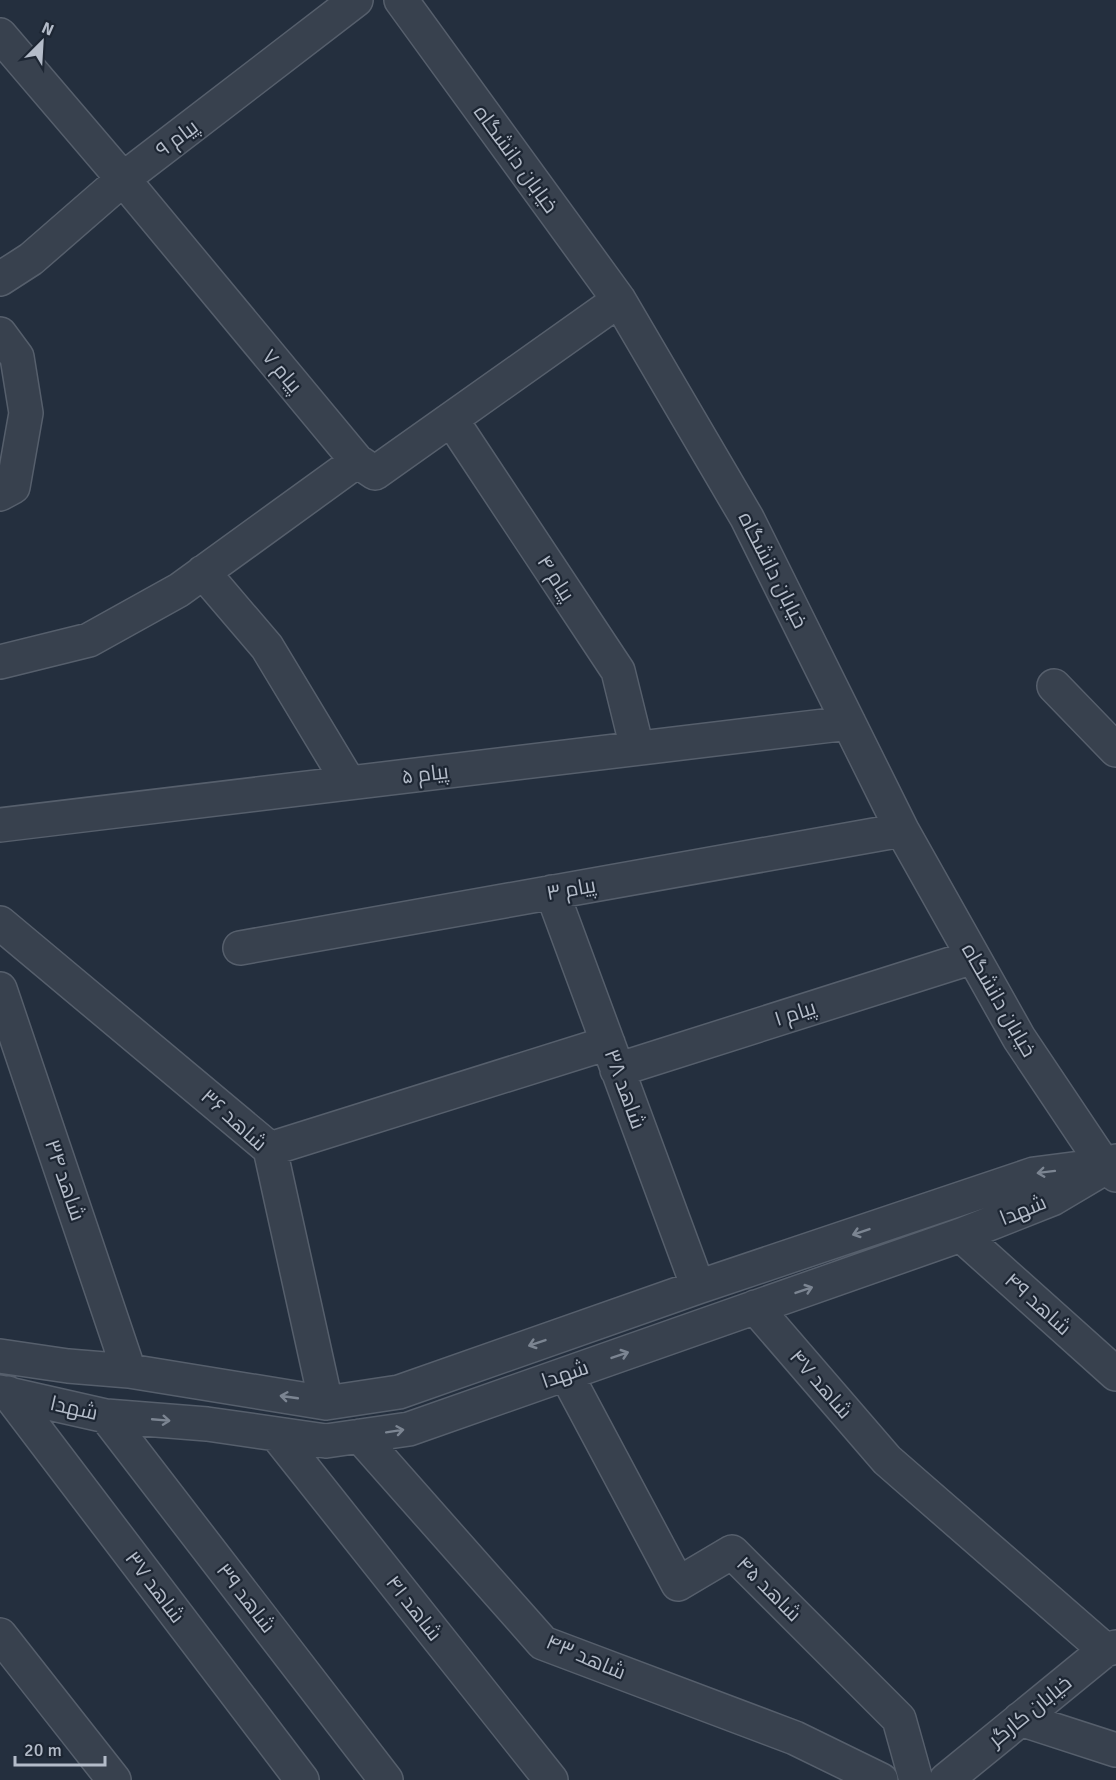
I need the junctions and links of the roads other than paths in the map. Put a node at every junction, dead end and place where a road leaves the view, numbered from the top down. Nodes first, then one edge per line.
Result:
1 (356, 0) edge
2 (401, 0) edge
3 (0, 35) edge
4 (123, 179) junction
5 (0, 279) edge
6 (619, 300) junction
7 (0, 334) edge
8 (451, 419) junction
9 (357, 461) junction
10 (0, 494) edge
11 (203, 572) junction
12 (0, 662) edge
13 (1054, 686) dead end
14 (849, 723) junction
15 (637, 748) junction
16 (1116, 750) edge
17 (349, 783) junction
18 (0, 825) edge
19 (902, 830) junction
20 (552, 892) junction
21 (0, 923) edge
22 (240, 948) dead end
23 (38, 953) junction
24 (973, 957) junction
25 (0, 989) edge
26 (613, 1056) junction
27 (270, 1149) junction
28 (1112, 1167) edge
29 (961, 1235) junction
30 (698, 1287) junction
31 (755, 1307) junction
32 (0, 1356) edge
33 (129, 1371) junction
34 (566, 1374) junction
35 (1116, 1374) edge
36 (4, 1393) edge
37 (326, 1403) junction
38 (106, 1416) junction
39 (278, 1436) junction
40 (360, 1436) junction
41 (0, 1635) edge
42 (1110, 1649) edge
43 (1020, 1719) junction
44 (1116, 1750) edge
45 (114, 1780) edge
46 (302, 1780) edge
47 (387, 1780) edge
48 (551, 1780) edge
49 (881, 1780) edge
50 (916, 1780) edge
51 (946, 1780) edge

1 - 4 street, پیام ۹
2 - 6 street, خیابان دانشگاه
3 - 4 street, پیام ۷
4 - 5 street, پیام ۹
4 - 9 street, پیام ۷
6 - 8 street
6 - 14 street, خیابان دانشگاه
7 - 10 street
8 - 9 street
8 - 15 street, پیام ۴
9 - 11 street
11 - 12 street
11 - 17 street
13 - 16 street
14 - 15 street, پیام ۵
14 - 19 street, خیابان دانشگاه
15 - 17 street, پیام ۵
17 - 18 street, پیام ۵
19 - 20 street, پیام ۳
19 - 24 street, خیابان دانشگاه
20 - 22 street, پیام ۳
20 - 26 street, شاهد ۳۸
21 - 23 street, شاهد ۳۶
23 - 25 street
23 - 27 street, شاهد ۳۶
24 - 26 street, پیام ۱
24 - 28 street, خیابان دانشگاه
25 - 33 street, شاهد ۳۴
26 - 27 street, پیام ۱
26 - 30 street, شاهد ۳۸
27 - 37 street, شاهد ۳۶
28 - 29 street, شهدا
28 -> 30 street, شهدا
31 -> 29 street, شهدا
29 - 35 street, شاهد ۴۹
30 -> 37 street, شهدا
34 -> 31 street, شهدا
31 - 42 street, شاهد ۴۷
32 - 33 street, شهدا
37 -> 33 street, شهدا
40 -> 34 street, شهدا
34 - 50 street, شاهد ۴۵
36 - 38 street, شهدا
36 - 46 street, شاهد ۳۷
38 -> 39 street, شهدا
38 - 47 street, شاهد ۳۹
39 - 40 street, شهدا
39 - 48 street, شاهد ۴۱
40 - 49 street, شاهد ۴۳
41 - 45 street
42 - 43 street, خیابان کارگر
43 - 44 street
43 - 51 street, خیابان کارگر

